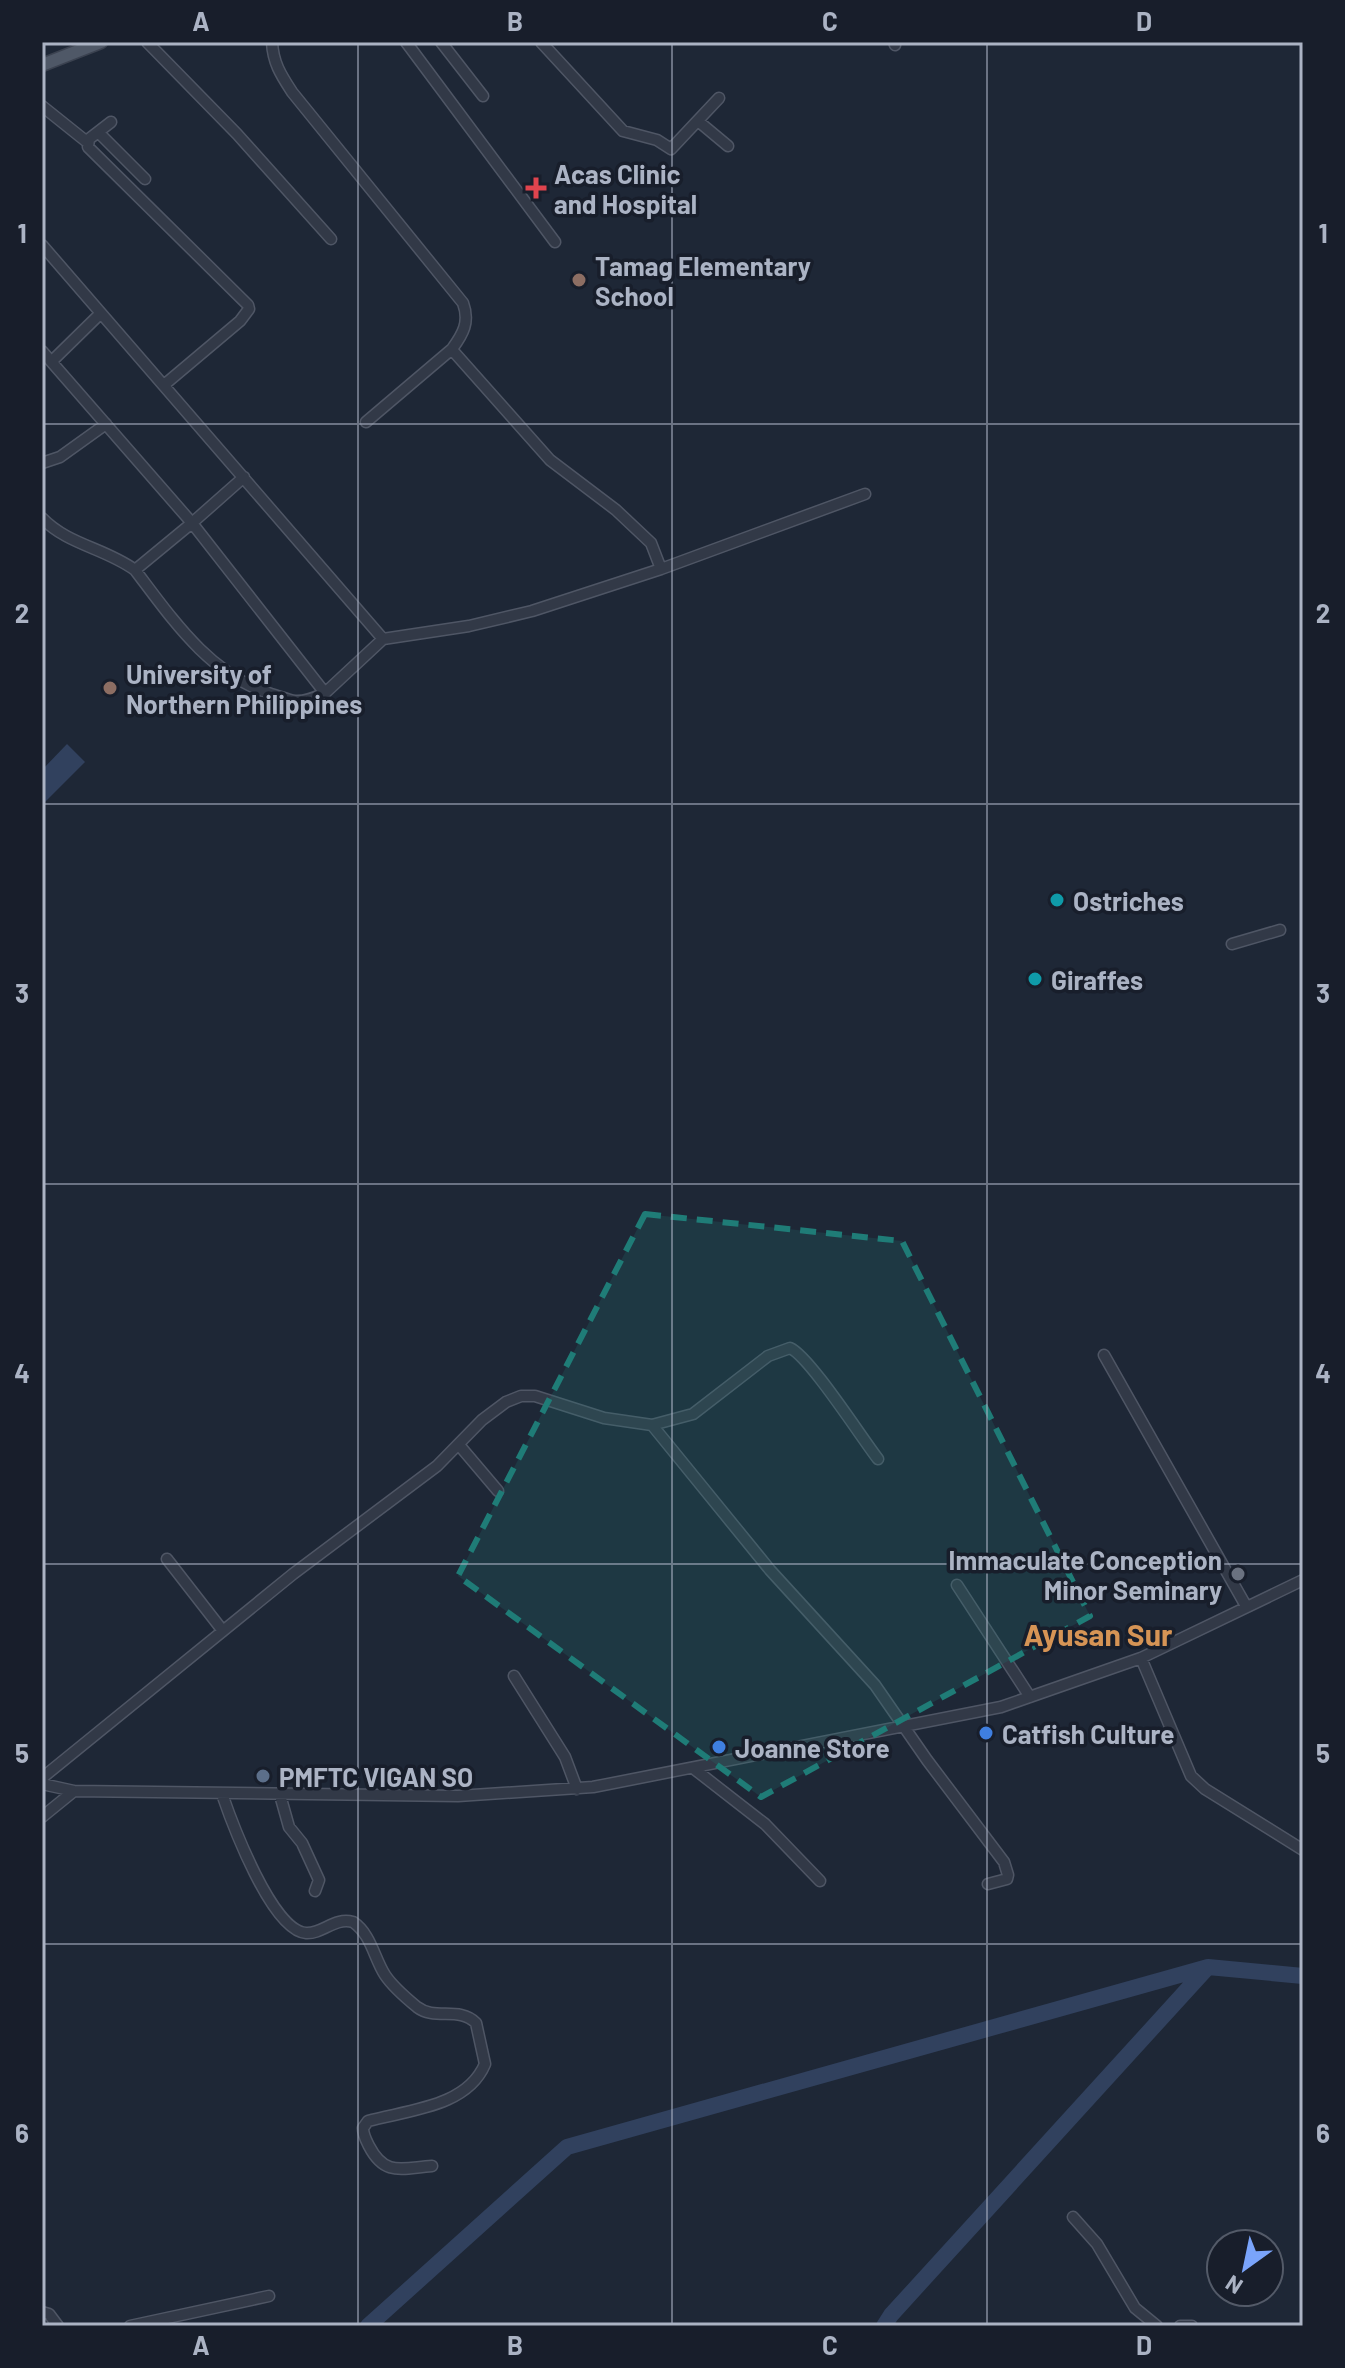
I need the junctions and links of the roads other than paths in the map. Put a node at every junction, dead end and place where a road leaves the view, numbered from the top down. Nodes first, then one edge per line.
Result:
1 (101, 42) edge
2 (147, 42) edge
3 (272, 42) edge
4 (406, 42) edge
5 (441, 42) edge
6 (541, 42) edge
7 (42, 65) edge
8 (483, 96) dead end
9 (719, 98) dead end
10 (42, 106) edge
11 (698, 121) junction
12 (111, 122) dead end
13 (98, 132) junction
14 (87, 142) junction
15 (728, 146) dead end
16 (145, 179) dead end
17 (331, 239) dead end
18 (555, 242) dead end
19 (42, 245) edge
20 (101, 313) junction
21 (452, 349) junction
22 (42, 351) edge
23 (52, 361) junction
24 (164, 385) junction
25 (366, 422) dead end
26 (106, 424) junction
27 (42, 463) edge
28 (244, 477) junction
29 (865, 494) dead end
30 (42, 518) edge
31 (192, 523) junction
32 (661, 569) junction
33 (135, 570) junction
34 (383, 639) junction
35 (325, 693) junction
36 (1280, 930) dead end
37 (1232, 944) dead end
38 (1104, 1355) dead end
39 (652, 1425) junction
40 (459, 1445) junction
41 (878, 1459) dead end
42 (498, 1491) dead end
43 (167, 1559) dead end
44 (1303, 1580) edge
45 (957, 1585) dead end
46 (1246, 1606) junction
47 (223, 1631) junction
48 (1141, 1658) junction
49 (514, 1676) dead end
50 (1030, 1697) junction
51 (905, 1726) junction
52 (693, 1768) junction
53 (42, 1781) edge
54 (577, 1789) junction
55 (74, 1791) junction
56 (222, 1794) junction
57 (280, 1795) junction
58 (42, 1817) edge
59 (1303, 1850) edge
60 (820, 1881) dead end
61 (988, 1884) dead end
62 (315, 1891) dead end
63 (432, 2166) dead end
64 (1073, 2217) dead end
65 (269, 2296) dead end
66 (42, 2312) edge
67 (58, 2326) edge
68 (130, 2326) edge
69 (1157, 2326) edge
70 (1180, 2326) edge
71 (1192, 2326) edge

1 - 7 main road
2 - 17 street
3 - 21 street
4 - 18 street
5 - 8 street
6 - 11 street
9 - 11 street
10 - 14 street
11 - 15 street
12 - 13 street
13 - 14 street
13 - 16 street
14 - 24 street
19 - 20 street
20 - 23 street
20 - 24 street
21 - 25 street
21 - 32 street
22 - 23 street
23 - 26 street
24 - 28 street
26 - 27 street
26 - 31 street
28 - 31 street
28 - 34 street
29 - 32 street
30 - 33 street
31 - 33 street
31 - 35 street
32 - 34 street
33 - 35 street
34 - 35 street
36 - 37 street
38 - 46 street
39 - 40 street
39 - 41 street
39 - 51 street
40 - 42 street
40 - 47 street
43 - 47 street
44 - 46 street
45 - 50 street
46 - 48 street
47 - 53 street
48 - 50 street
48 - 59 street
49 - 54 street
50 - 51 street
51 - 52 street
51 - 61 street
52 - 54 street
52 - 60 street
53 - 55 street
54 - 57 street
55 - 56 street
55 - 58 street
56 - 57 street
56 - 63 street
57 - 62 street
64 - 69 street
65 - 68 street
66 - 67 street
70 - 71 street

